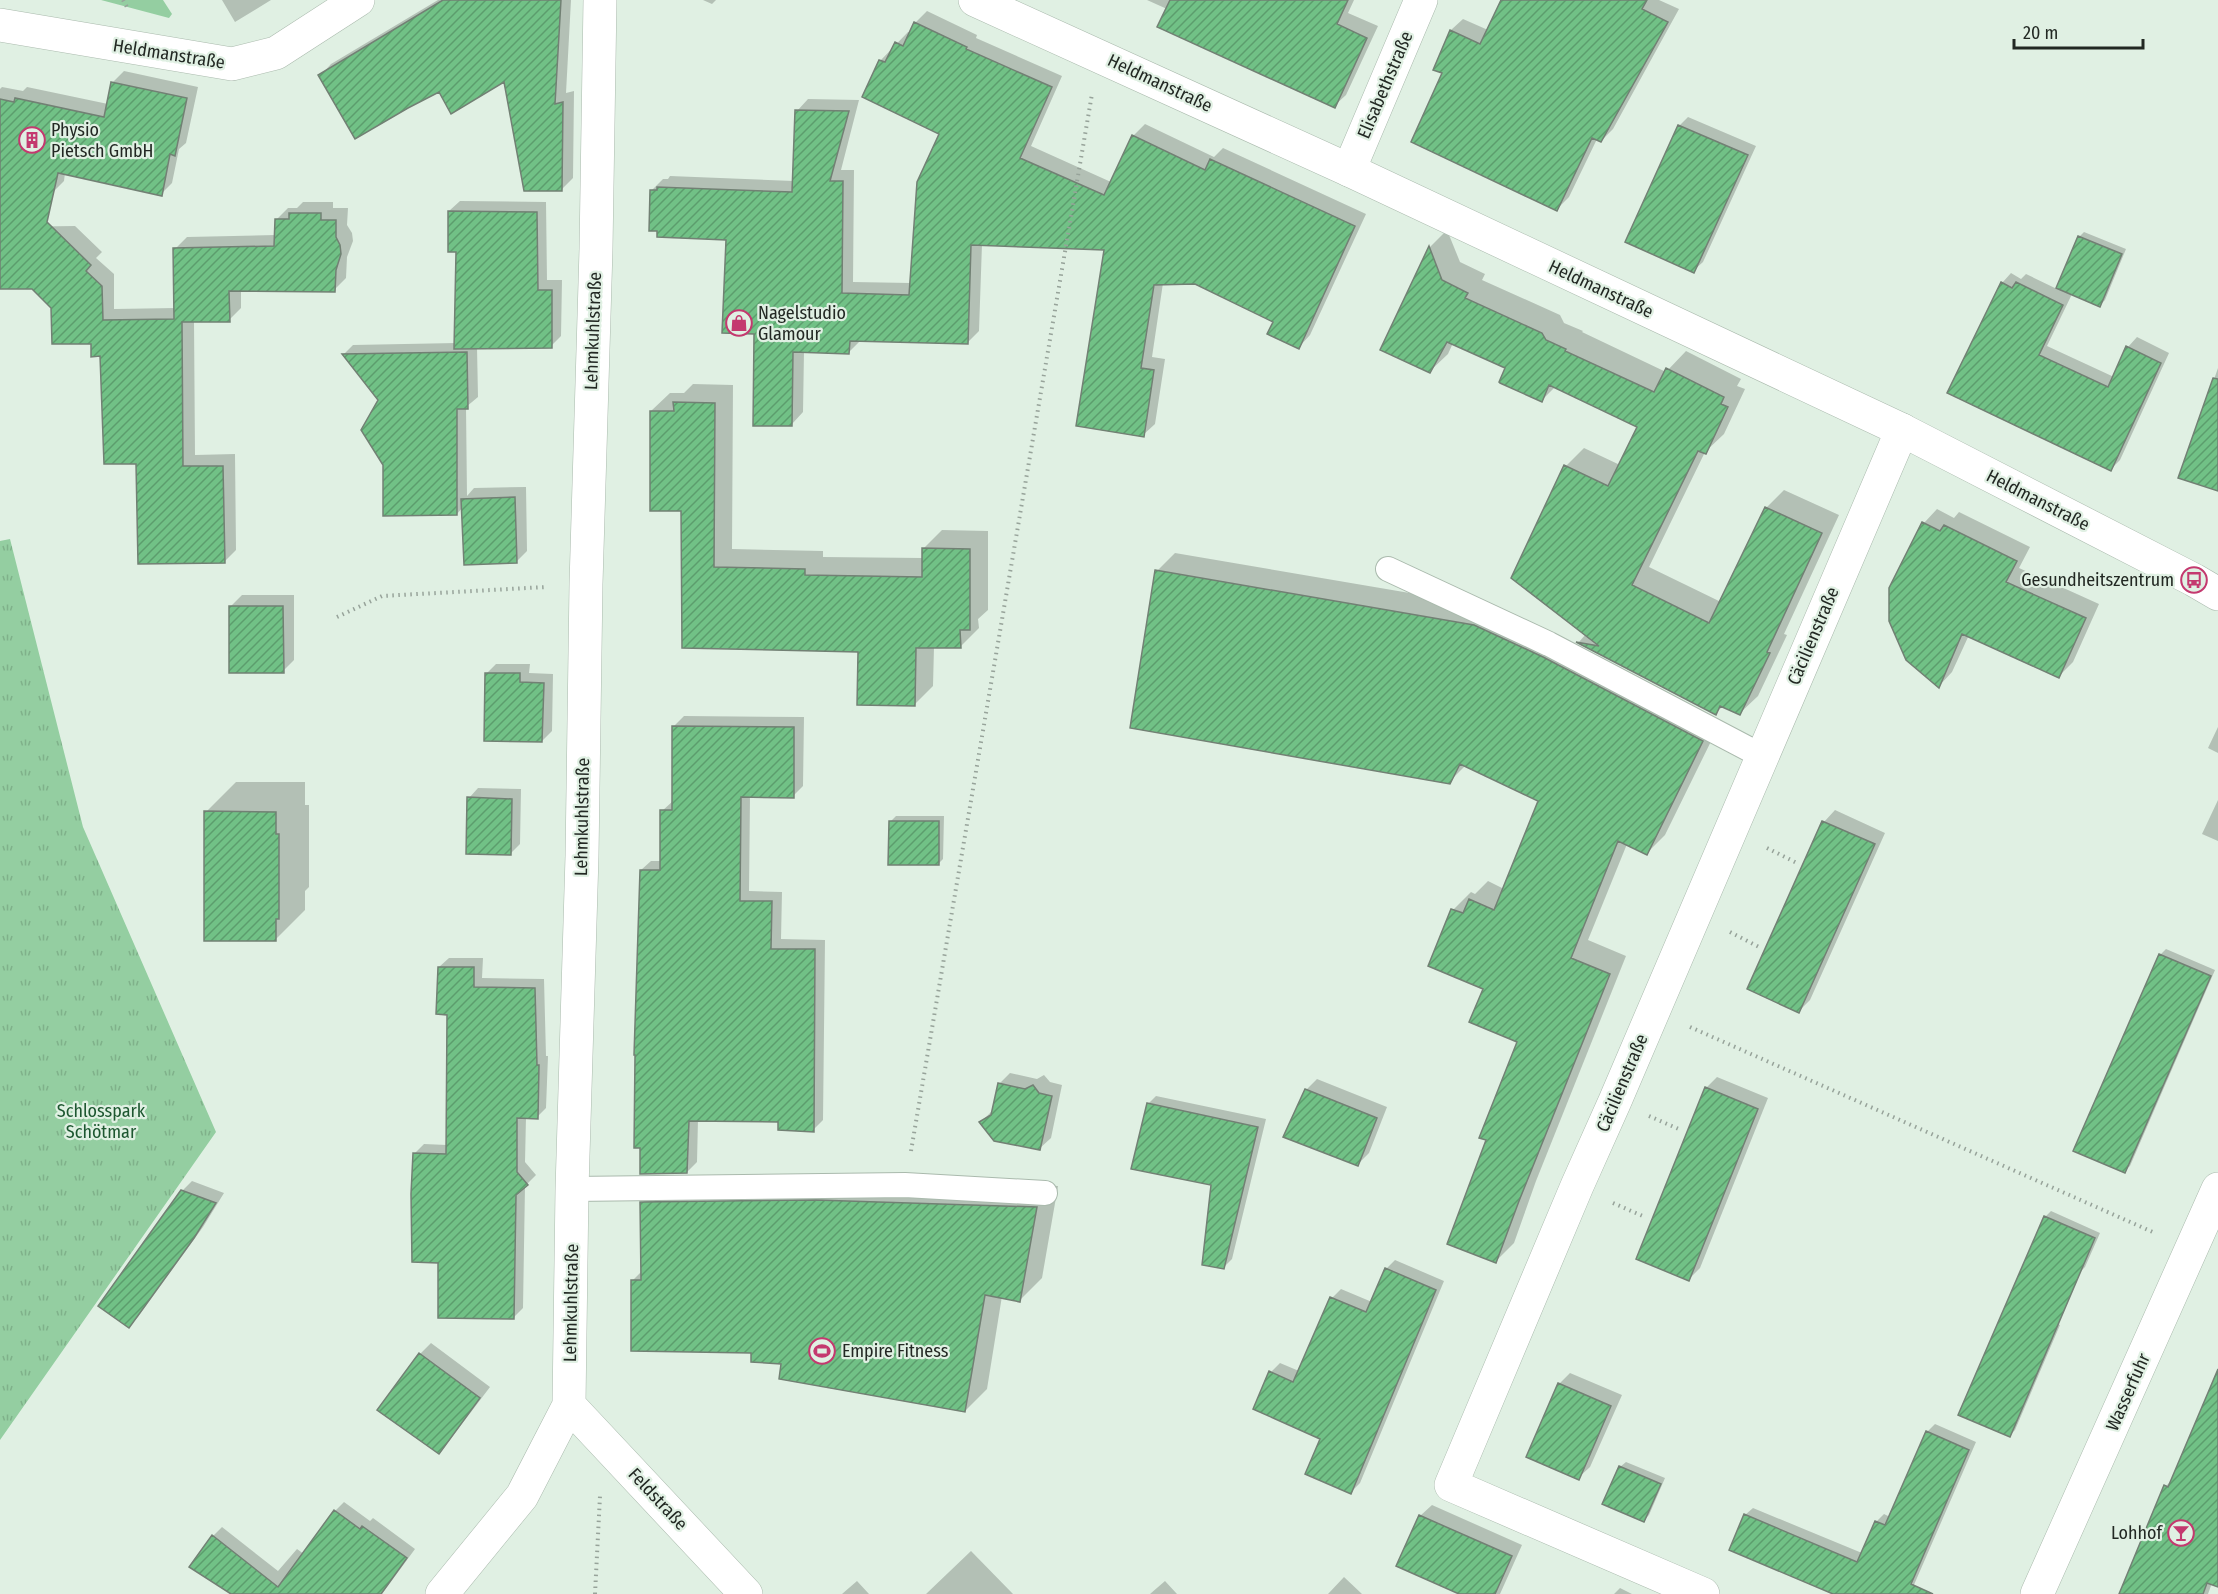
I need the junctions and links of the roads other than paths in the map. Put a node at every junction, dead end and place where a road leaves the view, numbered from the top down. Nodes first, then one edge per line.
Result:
1 (358, 0) edge
2 (600, 0) edge
3 (975, 0) edge
4 (1421, 0) edge
5 (1021, 9) edge
6 (0, 25) edge
7 (1349, 170) junction
8 (1902, 430) junction
9 (1388, 569) dead end
10 (2218, 594) edge
11 (1762, 756) junction
12 (572, 1189) junction
13 (2218, 1189) edge
14 (1045, 1193) dead end
15 (569, 1405) junction
16 (442, 1594) edge
17 (746, 1594) edge
18 (1703, 1594) edge
19 (2037, 1594) edge

1 - 6 street, Heldmanstraße
2 - 12 street, Lehmkuhlstraße
3 - 5 street, Heldmanstraße
4 - 7 street, Elisabethstraße
5 - 7 street, Heldmanstraße
7 - 8 street, Heldmanstraße
8 - 10 street, Heldmanstraße
8 - 11 street, Cäcilienstraße
9 - 11 lane
11 - 18 street, Cäcilienstraße
12 - 14 lane
12 - 15 street, Lehmkuhlstraße
13 - 19 street, Wasserfuhr
15 - 16 street, Lehmkuhlstraße
15 - 17 street, Feldstraße

